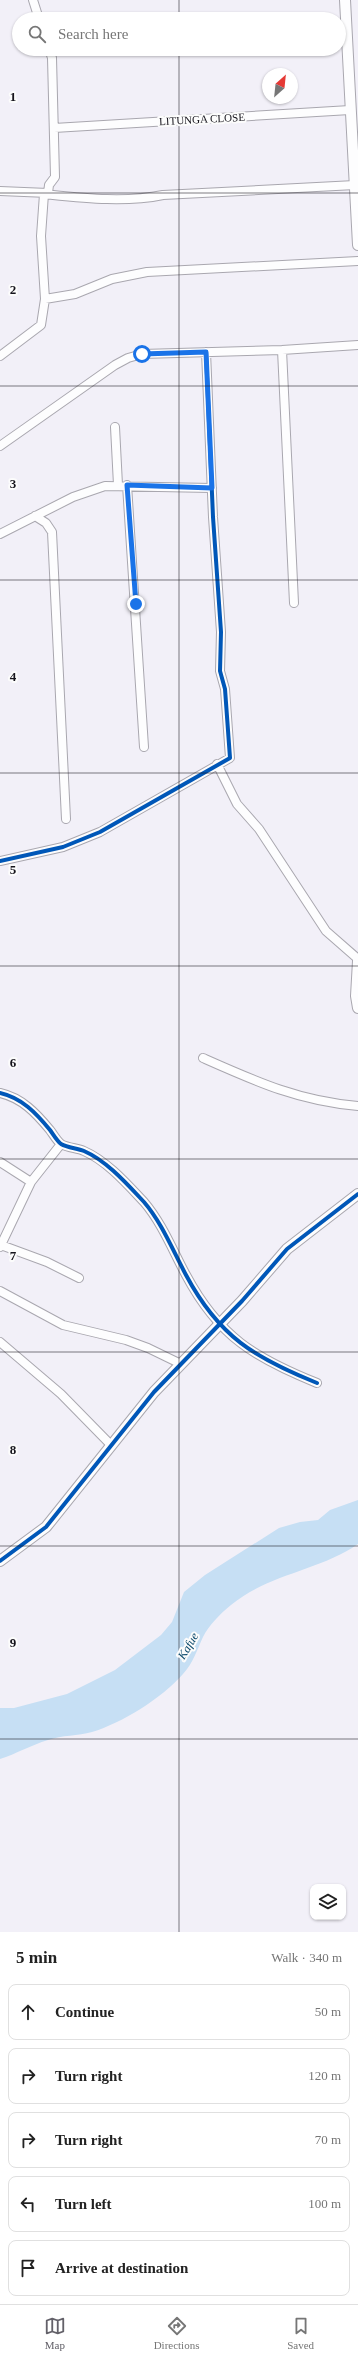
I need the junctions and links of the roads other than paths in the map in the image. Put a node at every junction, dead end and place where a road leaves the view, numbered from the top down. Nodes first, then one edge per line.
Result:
1 (345, 0) edge
2 (33, 1) edge
3 (37, 12) edge
4 (344, 12) edge
5 (346, 47) edge
6 (51, 56) edge
7 (354, 97) edge
8 (350, 110) junction
9 (54, 128) junction
10 (355, 185) junction
11 (0, 191) edge
12 (46, 193) junction
13 (358, 245) edge
14 (358, 261) edge
15 (45, 299) junction
16 (358, 345) edge
17 (282, 350) junction
18 (206, 352) junction
19 (0, 356) edge
20 (115, 427) dead end
21 (0, 446) edge
22 (118, 485) junction
23 (127, 485) junction
24 (212, 488) junction
25 (35, 516) junction
26 (0, 534) edge
27 (294, 603) dead end
28 (144, 747) dead end
29 (217, 764) junction
30 (66, 820) dead end
31 (0, 861) edge
32 (358, 965) edge
33 (358, 1008) edge
34 (203, 1058) dead end
35 (0, 1093) edge
36 (358, 1106) edge
37 (61, 1144) junction
38 (0, 1162) edge
39 (31, 1182) junction
40 (358, 1194) edge
41 (0, 1246) edge
42 (79, 1278) dead end
43 (0, 1291) edge
44 (219, 1324) junction
45 (0, 1342) edge
46 (181, 1364) junction
47 (317, 1383) dead end
48 (110, 1444) junction
49 (0, 1561) edge

1 - 4 street
2 - 3 street
5 - 7 street
6 - 9 street
7 - 8 street
8 - 9 street, LITUNGA CLOSE
8 - 10 street
9 - 12 street
10 - 12 street
10 - 13 street
11 - 12 street
12 - 15 street
14 - 15 street
15 - 19 street
16 - 17 street
17 - 18 street
17 - 27 street
18 - 21 street
18 - 24 street
20 - 22 street
22 - 23 street
22 - 25 street
23 - 24 street
23 - 28 street
24 - 29 street
25 - 26 street
25 - 30 street
29 - 31 street
29 - 32 street
32 - 33 street
34 - 36 street
35 - 37 street
37 - 39 street
37 - 44 street
38 - 39 street
39 - 41 street
40 - 44 street
41 - 42 street
43 - 46 street
44 - 46 street
44 - 47 street
45 - 48 street
46 - 48 street
48 - 49 street

